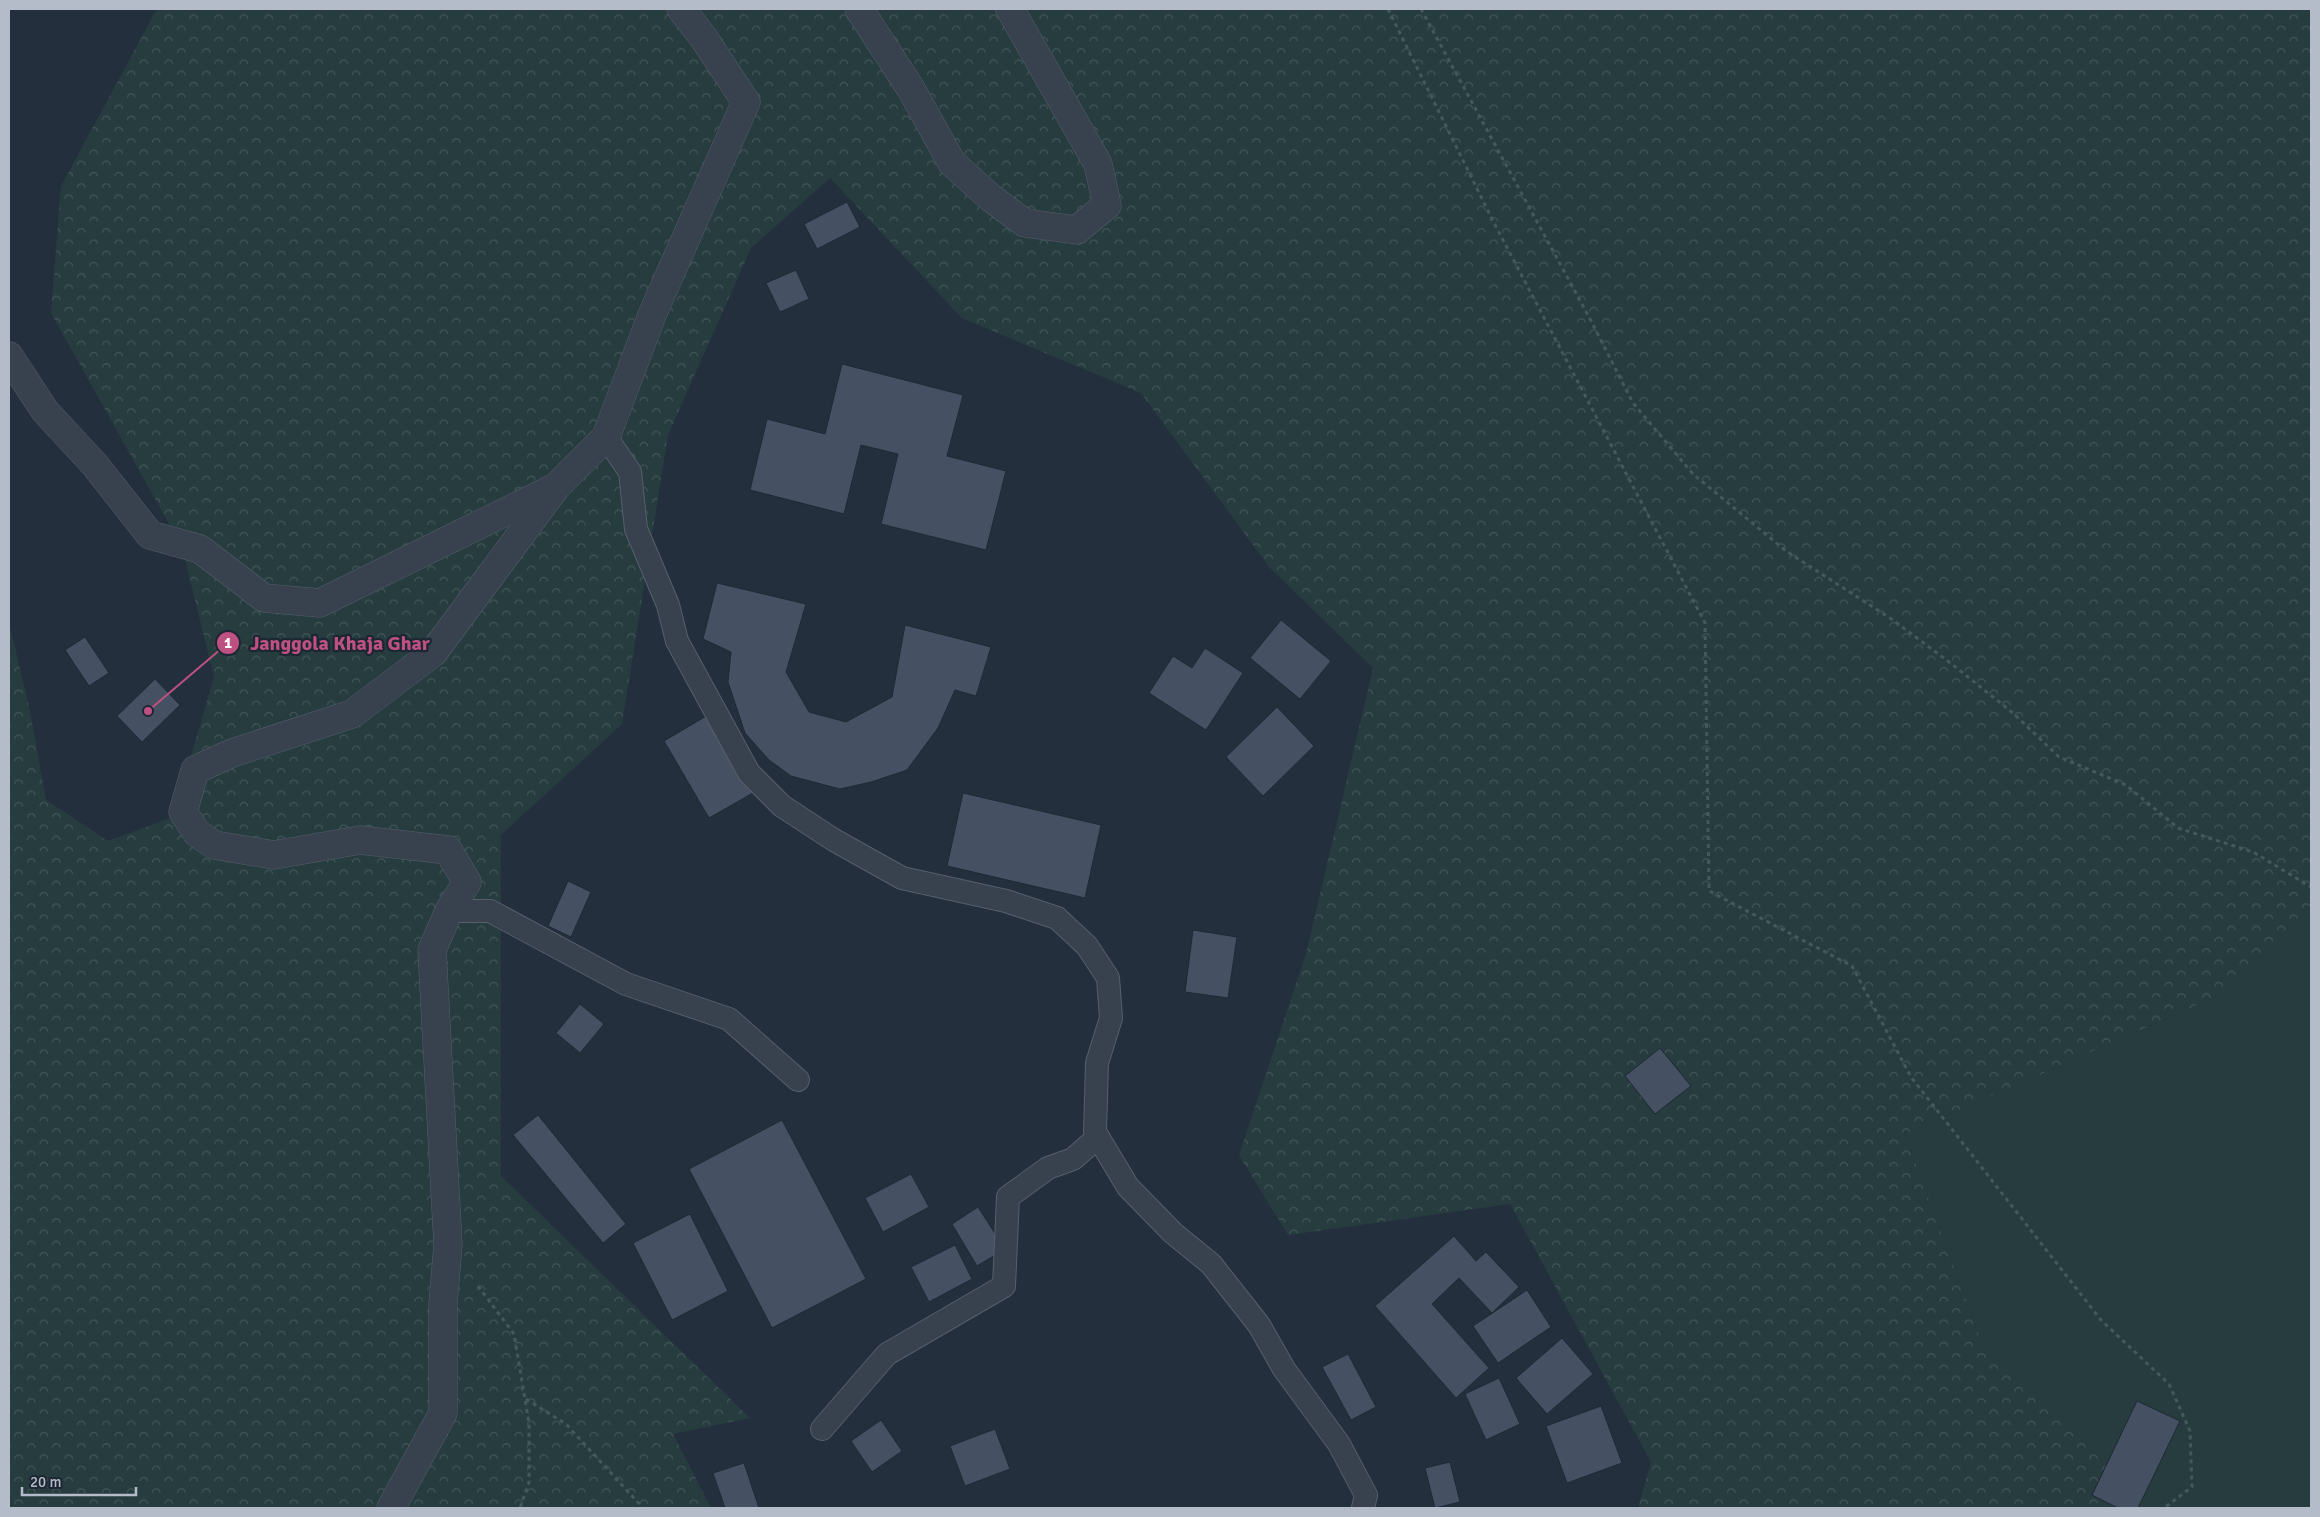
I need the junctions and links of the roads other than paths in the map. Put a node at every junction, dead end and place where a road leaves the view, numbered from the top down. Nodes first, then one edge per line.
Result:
1 (681, 9) edge
2 (859, 9) edge
3 (1010, 9) edge
4 (9, 356) edge
5 (606, 438) junction
6 (556, 487) junction
7 (449, 911) junction
8 (798, 1080) dead end
9 (1098, 1137) junction
10 (822, 1429) dead end
11 (391, 1508) edge
12 (1363, 1508) edge

1 - 5 street
2 - 3 street
4 - 6 street
5 - 6 street
5 - 9 lane
6 - 7 street
7 - 8 lane
7 - 11 street
9 - 10 lane
9 - 12 lane

